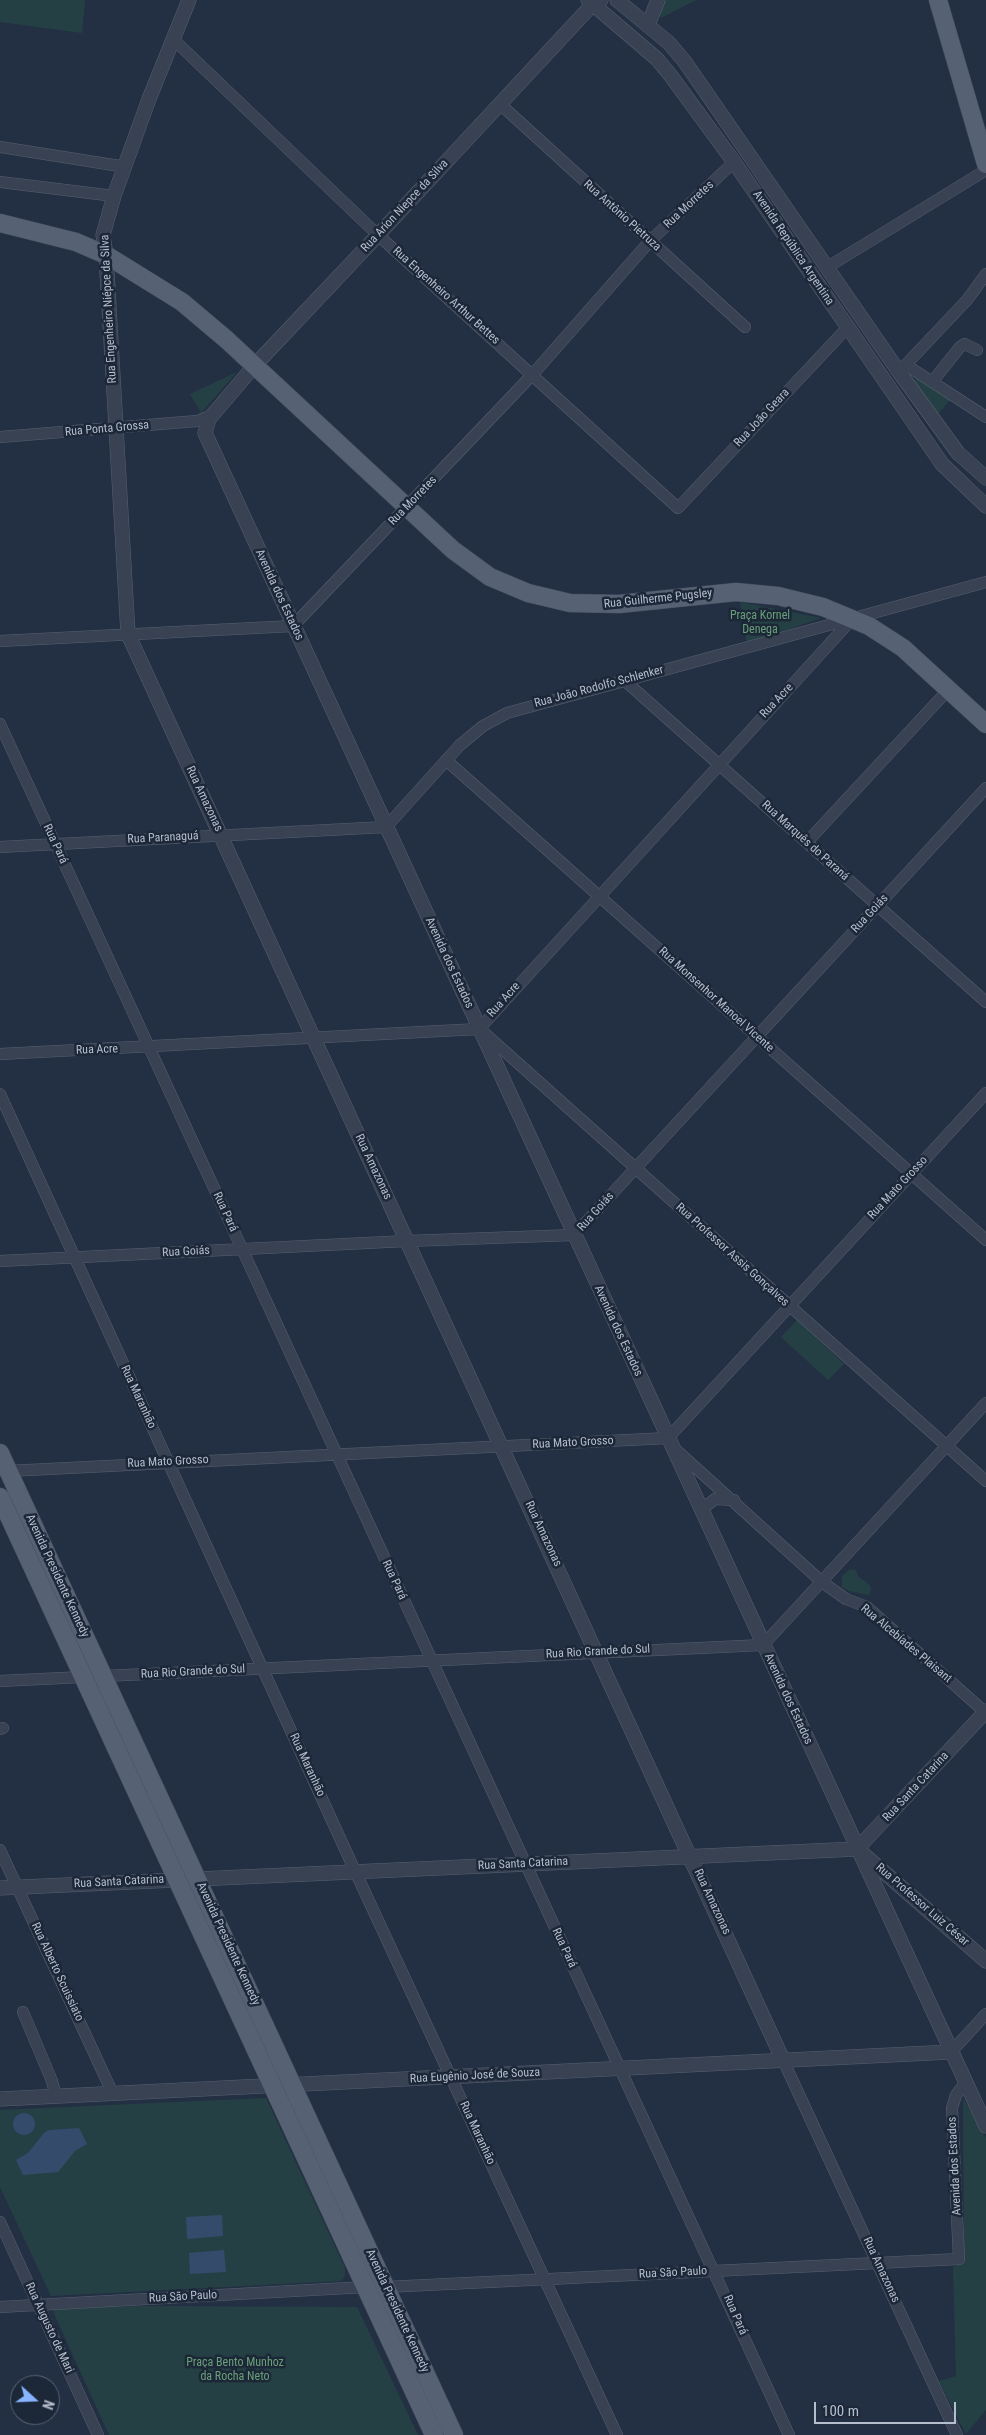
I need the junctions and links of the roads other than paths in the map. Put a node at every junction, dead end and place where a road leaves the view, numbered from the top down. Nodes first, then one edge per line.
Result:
1 (189, 0) edge
2 (617, 0) edge
3 (658, 0) edge
4 (938, 0) edge
5 (594, 1) edge
6 (648, 25) junction
7 (173, 39) junction
8 (500, 104) junction
9 (0, 147) edge
10 (734, 162) junction
11 (986, 164) edge
12 (126, 167) junction
13 (986, 170) edge
14 (0, 182) edge
15 (114, 196) junction
16 (0, 223) edge
17 (378, 235) junction
18 (650, 241) junction
19 (106, 255) junction
20 (826, 268) junction
21 (986, 274) edge
22 (745, 327) dead end
23 (847, 328) junction
24 (977, 350) dead end
25 (254, 365) junction
26 (902, 369) junction
27 (533, 374) junction
28 (932, 382) junction
29 (212, 415) junction
30 (986, 417) edge
31 (116, 428) junction
32 (0, 437) edge
33 (986, 478) edge
34 (986, 506) edge
35 (407, 507) junction
36 (678, 508) joint
37 (986, 582) edge
38 (853, 618) junction
39 (293, 626) junction
40 (128, 634) junction
41 (0, 641) edge
42 (624, 680) junction
43 (950, 689) junction
44 (0, 724) edge
45 (986, 724) edge
46 (446, 760) junction
47 (719, 764) junction
48 (986, 788) edge
49 (386, 827) junction
50 (220, 835) junction
51 (807, 842) junction
52 (55, 844) junction
53 (0, 847) edge
54 (599, 895) junction
55 (878, 906) junction
56 (986, 1002) edge
57 (479, 1029) junction
58 (757, 1036) junction
59 (314, 1038) junction
60 (149, 1048) junction
61 (0, 1054) edge
62 (986, 1092) edge
63 (0, 1094) edge
64 (635, 1168) junction
65 (912, 1174) junction
66 (574, 1235) junction
67 (986, 1240) edge
68 (407, 1241) junction
69 (242, 1249) junction
70 (74, 1257) junction
71 (0, 1261) edge
72 (790, 1306) junction
73 (986, 1403) edge
74 (669, 1442) junction
75 (502, 1446) junction
76 (947, 1446) junction
77 (0, 1453) edge
78 (336, 1454) junction
79 (168, 1462) junction
80 (8, 1471) junction
81 (986, 1481) edge
82 (0, 1497) edge
83 (734, 1500) junction
84 (700, 1510) junction
85 (822, 1582) junction
86 (763, 1645) junction
87 (596, 1652) junction
88 (432, 1661) junction
89 (263, 1668) junction
90 (104, 1676) junction
91 (83, 1677) junction
92 (0, 1681) edge
93 (986, 1712) edge
94 (857, 1849) junction
95 (0, 1850) edge
96 (691, 1856) junction
97 (525, 1864) junction
98 (355, 1871) junction
99 (197, 1878) junction
100 (177, 1880) junction
101 (17, 1887) junction
102 (0, 1888) edge
103 (986, 1961) edge
104 (245, 1982) junction
105 (227, 1987) junction
106 (23, 2012) dead end
107 (986, 2014) edge
108 (951, 2052) junction
109 (783, 2060) junction
110 (619, 2068) junction
111 (451, 2077) junction
112 (965, 2083) junction
113 (293, 2085) junction
114 (273, 2086) junction
115 (113, 2094) junction
116 (56, 2096) junction
117 (0, 2099) edge
118 (986, 2126) edge
119 (0, 2222) edge
120 (959, 2259) joint
121 (878, 2263) junction
122 (715, 2271) junction
123 (546, 2279) junction
124 (386, 2287) junction
125 (366, 2288) junction
126 (38, 2305) junction
127 (0, 2306) edge
128 (98, 2435) edge
129 (434, 2435) edge
130 (454, 2435) edge
131 (617, 2435) edge
132 (789, 2435) edge
133 (957, 2435) edge

1 - 7 street, Rua Engenheiro Niépce da Silva
2 - 6 street, Avenida República Argentina
3 - 6 street
4 - 11 main road
5 - 8 street, Rua Arion Niepce da Silva
5 - 10 street, Avenida República Argentina
6 - 20 street, Avenida República Argentina
7 - 12 street, Rua Engenheiro Niépce da Silva
7 - 17 street, Rua Engenheiro Arthur Bettes
8 - 17 street, Rua Arion Niepce da Silva
8 - 18 street, Rua Antônio Pietruza
9 - 12 street
10 - 18 street, Rua Morretes
10 - 23 street, Avenida República Argentina
12 - 15 street, Rua Engenheiro Niépce da Silva
13 - 20 street
14 - 15 street
15 - 19 street, Rua Engenheiro Niépce da Silva
16 - 19 main road, Rua Guilherme Pugsley
17 - 25 street, Rua Arion Niepce da Silva
17 - 27 street, Rua Engenheiro Arthur Bettes
18 - 22 street, Rua Antônio Pietruza
18 - 27 street, Rua Morretes
19 - 25 main road, Rua Guilherme Pugsley
19 - 31 street, Rua Engenheiro Niépce da Silva
20 - 26 street, Avenida República Argentina
21 - 26 street
23 - 34 street, Avenida República Argentina
23 - 36 street, Rua João Geara
24 - 28 street
25 - 29 street, Rua Arion Niepce da Silva
25 - 35 main road, Rua Guilherme Pugsley
26 - 28 street
26 - 33 street, Avenida República Argentina
27 - 35 street, Rua Morretes
27 - 36 street, Rua Engenheiro Arthur Bettes
28 - 30 street
29 - 31 street, Rua Ponta Grossa
29 - 39 street, Avenida dos Estados
31 - 32 street, Rua Ponta Grossa
31 - 40 street, Rua Engenheiro Niépce da Silva
35 - 38 main road, Rua Guilherme Pugsley
35 - 39 street, Rua Morretes
37 - 38 street, Rua João Rodolfo Schlenker
38 - 42 street, Rua João Rodolfo Schlenker
38 - 43 main road, Rua Guilherme Pugsley
38 - 47 street, Rua Acre
39 - 40 street
39 - 49 street, Avenida dos Estados
40 - 41 street
40 - 50 street, Rua Amazonas
42 - 46 street, Rua João Rodolfo Schlenker
42 - 47 street, Rua Marquês do Paraná
43 - 45 main road, Rua Guilherme Pugsley
43 - 51 street
44 - 52 street, Rua Pará
46 - 49 street, Rua João Rodolfo Schlenker
46 - 54 street, Rua Monsenhor Manoel Vicente
47 - 51 street, Rua Marquês do Paraná
47 - 54 street, Rua Acre
48 - 55 street, Rua Goiás
49 - 50 street, Rua Paranaguá
49 - 57 street, Avenida dos Estados
50 - 52 street, Rua Paranaguá
50 - 59 street, Rua Amazonas
51 - 55 street, Rua Marquês do Paraná
52 - 53 street, Rua Paranaguá
52 - 60 street, Rua Pará
54 - 57 street, Rua Acre
54 - 58 street, Rua Monsenhor Manoel Vicente
55 - 56 street, Rua Marquês do Paraná
55 - 58 street, Rua Goiás
57 - 59 street, Rua Acre
57 - 64 street, Rua Professor Assis Gonçalves
57 - 66 street, Avenida dos Estados
58 - 64 street, Rua Goiás
58 - 65 street, Rua Monsenhor Manoel Vicente
59 - 60 street, Rua Acre
59 - 68 street, Rua Amazonas
60 - 61 street, Rua Acre
60 - 69 street, Rua Pará
62 - 65 street, Rua Mato Grosso
63 - 70 street, Rua Maranhão
64 - 66 street, Rua Goiás
64 - 72 street, Rua Professor Assis Gonçalves
65 - 67 street, Rua Monsenhor Manoel Vicente
65 - 72 street, Rua Mato Grosso
66 - 68 street, Rua Goiás
66 - 74 street, Avenida dos Estados
68 - 69 street, Rua Goiás
68 - 75 street, Rua Amazonas
69 - 70 street, Rua Goiás
69 - 78 street, Rua Pará
70 - 71 street, Rua Goiás
70 - 79 street, Rua Maranhão
72 - 74 street, Rua Mato Grosso
72 - 76 street, Rua Professor Assis Gonçalves
73 - 76 street
74 - 75 street, Rua Mato Grosso
74 - 83 street, Rua Alcebíades Plaisant
74 - 84 street, Avenida dos Estados
75 - 78 street, Rua Mato Grosso
75 - 87 street, Rua Amazonas
76 - 81 street, Rua Professor Assis Gonçalves
76 - 85 street
77 - 80 main road, Avenida Presidente Kennedy
78 - 79 street, Rua Mato Grosso
78 - 88 street, Rua Pará
79 - 80 street, Rua Mato Grosso
79 - 89 street, Rua Maranhão
80 - 90 main road, Avenida Presidente Kennedy
82 - 91 main road, Avenida Presidente Kennedy
83 - 84 street
83 - 85 street, Rua Alcebíades Plaisant
84 - 86 street, Avenida dos Estados
85 - 86 street
85 - 93 street, Rua Alcebíades Plaisant
86 - 87 street, Rua Rio Grande do Sul
86 - 94 street, Avenida dos Estados
87 - 88 street, Rua Rio Grande do Sul
87 - 96 street, Rua Amazonas
88 - 89 street, Rua Rio Grande do Sul
88 - 97 street, Rua Pará
89 - 90 street, Rua Rio Grande do Sul
89 - 98 street, Rua Maranhão
90 - 99 main road, Avenida Presidente Kennedy
91 - 92 street
91 - 100 main road, Avenida Presidente Kennedy
93 - 94 street, Rua Santa Catarina
94 - 96 street, Rua Santa Catarina
94 - 103 street, Rua Professor Luiz César
94 - 108 street, Avenida dos Estados
95 - 101 street, Rua Alberto Scuissiato
96 - 97 street, Rua Santa Catarina
96 - 109 street, Rua Amazonas
97 - 98 street, Rua Santa Catarina
97 - 110 street, Rua Pará
98 - 99 street, Rua Santa Catarina
98 - 111 street, Rua Maranhão
99 - 100 street, Rua Santa Catarina
99 - 104 main road, Avenida Presidente Kennedy
100 - 101 street, Rua Santa Catarina
100 - 105 main road, Avenida Presidente Kennedy
101 - 102 street, Rua Santa Catarina
101 - 115 street, Rua Alberto Scuissiato
104 - 105 main road
104 - 113 main road, Avenida Presidente Kennedy
105 - 114 main road, Avenida Presidente Kennedy
106 - 116 street
107 - 108 street
108 - 109 street, Rua Eugênio José de Souza
108 - 112 street, Avenida dos Estados
109 - 110 street, Rua Eugênio José de Souza
109 - 121 street, Rua Amazonas
110 - 111 street, Rua Eugênio José de Souza
110 - 122 street, Rua Pará
111 - 113 street, Rua Eugênio José de Souza
111 - 123 street, Rua Maranhão
112 - 118 street
112 - 120 street, Avenida dos Estados
113 - 114 street, Rua Eugênio José de Souza
113 - 124 main road, Avenida Presidente Kennedy
114 - 115 street, Rua Eugênio José de Souza
114 - 125 main road, Avenida Presidente Kennedy
115 - 116 street, Rua Eugênio José de Souza
116 - 117 street, Rua Eugênio José de Souza
119 - 126 street, Rua Augusto de Mari
120 - 121 street, Rua São Paulo
121 - 122 street, Rua São Paulo
121 - 133 street, Rua Amazonas
122 - 123 street, Rua São Paulo
122 - 132 street, Rua Pará
123 - 124 street, Rua São Paulo
123 - 131 street, Rua Maranhão
124 - 130 main road, Avenida Presidente Kennedy
125 - 126 street, Rua São Paulo
125 - 129 main road, Avenida Presidente Kennedy
126 - 127 street, Rua São Paulo
126 - 128 street, Rua Augusto de Mari

